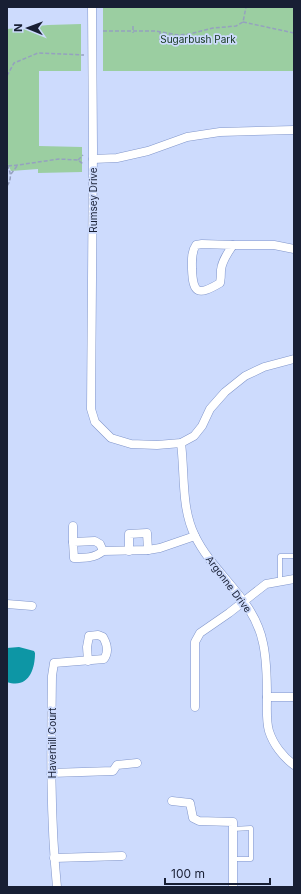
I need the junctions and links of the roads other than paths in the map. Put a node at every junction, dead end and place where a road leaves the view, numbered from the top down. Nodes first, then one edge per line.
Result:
1 (92, 7) edge
2 (294, 130) edge
3 (93, 159) junction
4 (233, 245) junction
5 (294, 250) edge
6 (294, 359) edge
7 (181, 444) junction
8 (73, 526) dead end
9 (195, 536) junction
10 (73, 542) junction
11 (103, 550) junction
12 (148, 550) junction
13 (128, 551) junction
14 (294, 556) edge
15 (294, 579) edge
16 (280, 581) junction
17 (244, 601) junction
18 (7, 604) edge
19 (32, 606) dead end
20 (88, 661) dead end
21 (267, 697) junction
22 (294, 698) edge
23 (195, 707) dead end
24 (137, 763) dead end
25 (294, 765) edge
26 (51, 773) junction
27 (172, 800) dead end
28 (233, 828) junction
29 (122, 856) dead end
30 (54, 858) junction
31 (233, 859) junction
32 (57, 887) edge
33 (233, 887) edge

1 - 3 street, Rumsey Drive
2 - 3 street
3 - 7 street, Rumsey Drive
4 - 4 street
4 - 5 street
6 - 7 street
7 - 9 street, Argonne Drive
8 - 10 street
9 - 12 street
9 - 17 street, Argonne Drive
10 - 11 street
10 - 11 street
11 - 13 street
12 - 13 street
12 - 13 street
14 - 16 lane
15 - 16 street
16 - 17 street
17 - 21 street, Argonne Drive
17 - 23 street
18 - 19 street
20 - 26 street, Haverhill Court
21 - 22 street
21 - 25 street, Argonne Drive
24 - 26 street
26 - 30 street, Haverhill Court
27 - 28 street
28 - 31 street
28 - 31 lane
29 - 30 street
30 - 32 street, Haverhill Court
31 - 33 street

